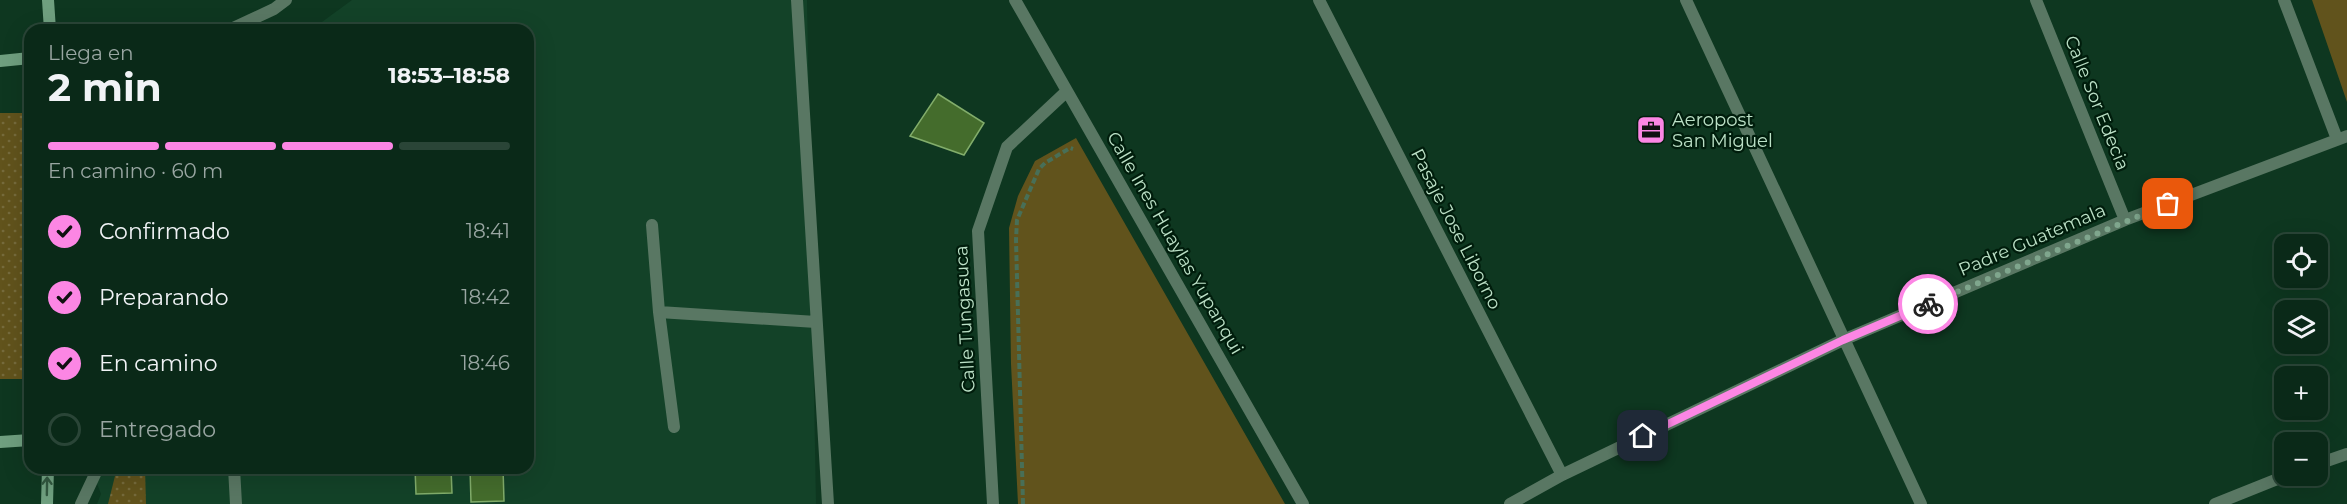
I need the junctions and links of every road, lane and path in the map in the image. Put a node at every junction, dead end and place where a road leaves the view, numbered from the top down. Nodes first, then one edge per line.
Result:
1 (48, 0) edge
2 (286, 0) edge
3 (796, 0) edge
4 (1015, 0) edge
5 (1318, 0) edge
6 (1686, 0) edge
7 (2036, 0) edge
8 (2284, 0) edge
9 (50, 24) edge
10 (242, 24) edge
11 (24, 58) edge
12 (0, 60) edge
13 (1067, 91) junction
14 (2342, 138) edge
15 (1078, 152) dead end
16 (2126, 220) junction
17 (652, 225) dead end
18 (659, 312) junction
19 (816, 322) junction
20 (1843, 340) junction
21 (674, 427) dead end
22 (24, 440) edge
23 (0, 442) edge
24 (2347, 454) edge
25 (2328, 461) edge
26 (48, 474) edge
27 (95, 474) edge
28 (234, 474) edge
29 (1562, 475) junction
30 (2274, 480) edge
31 (47, 504) edge
32 (81, 504) edge
33 (236, 504) edge
34 (828, 504) edge
35 (993, 504) edge
36 (1023, 504) edge
37 (1303, 504) edge
38 (1510, 504) edge
39 (1921, 504) edge
40 (2215, 504) edge

1 - 9 street
2 - 10 street
3 - 19 street
4 - 13 street, Calle Ines Huaylas Yupanqui
5 - 29 street, Pasaje Jose Liborno
6 - 20 street
7 - 16 street, Calle Sor Edecia
8 - 14 street
11 - 12 street
13 - 35 street, Calle Tungasuca
13 - 37 street, Calle Ines Huaylas Yupanqui
14 - 16 street, Padre Guatemala
15 - 36 path
16 - 20 street, Padre Guatemala
17 - 18 street
18 - 19 street
18 - 21 street
19 - 34 street
20 - 29 street, Padre Guatemala
20 - 39 street
22 - 23 street
24 - 25 street
31 -> 26 street
27 - 32 street
28 - 33 street
29 - 38 street, Padre Guatemala
30 - 40 street

